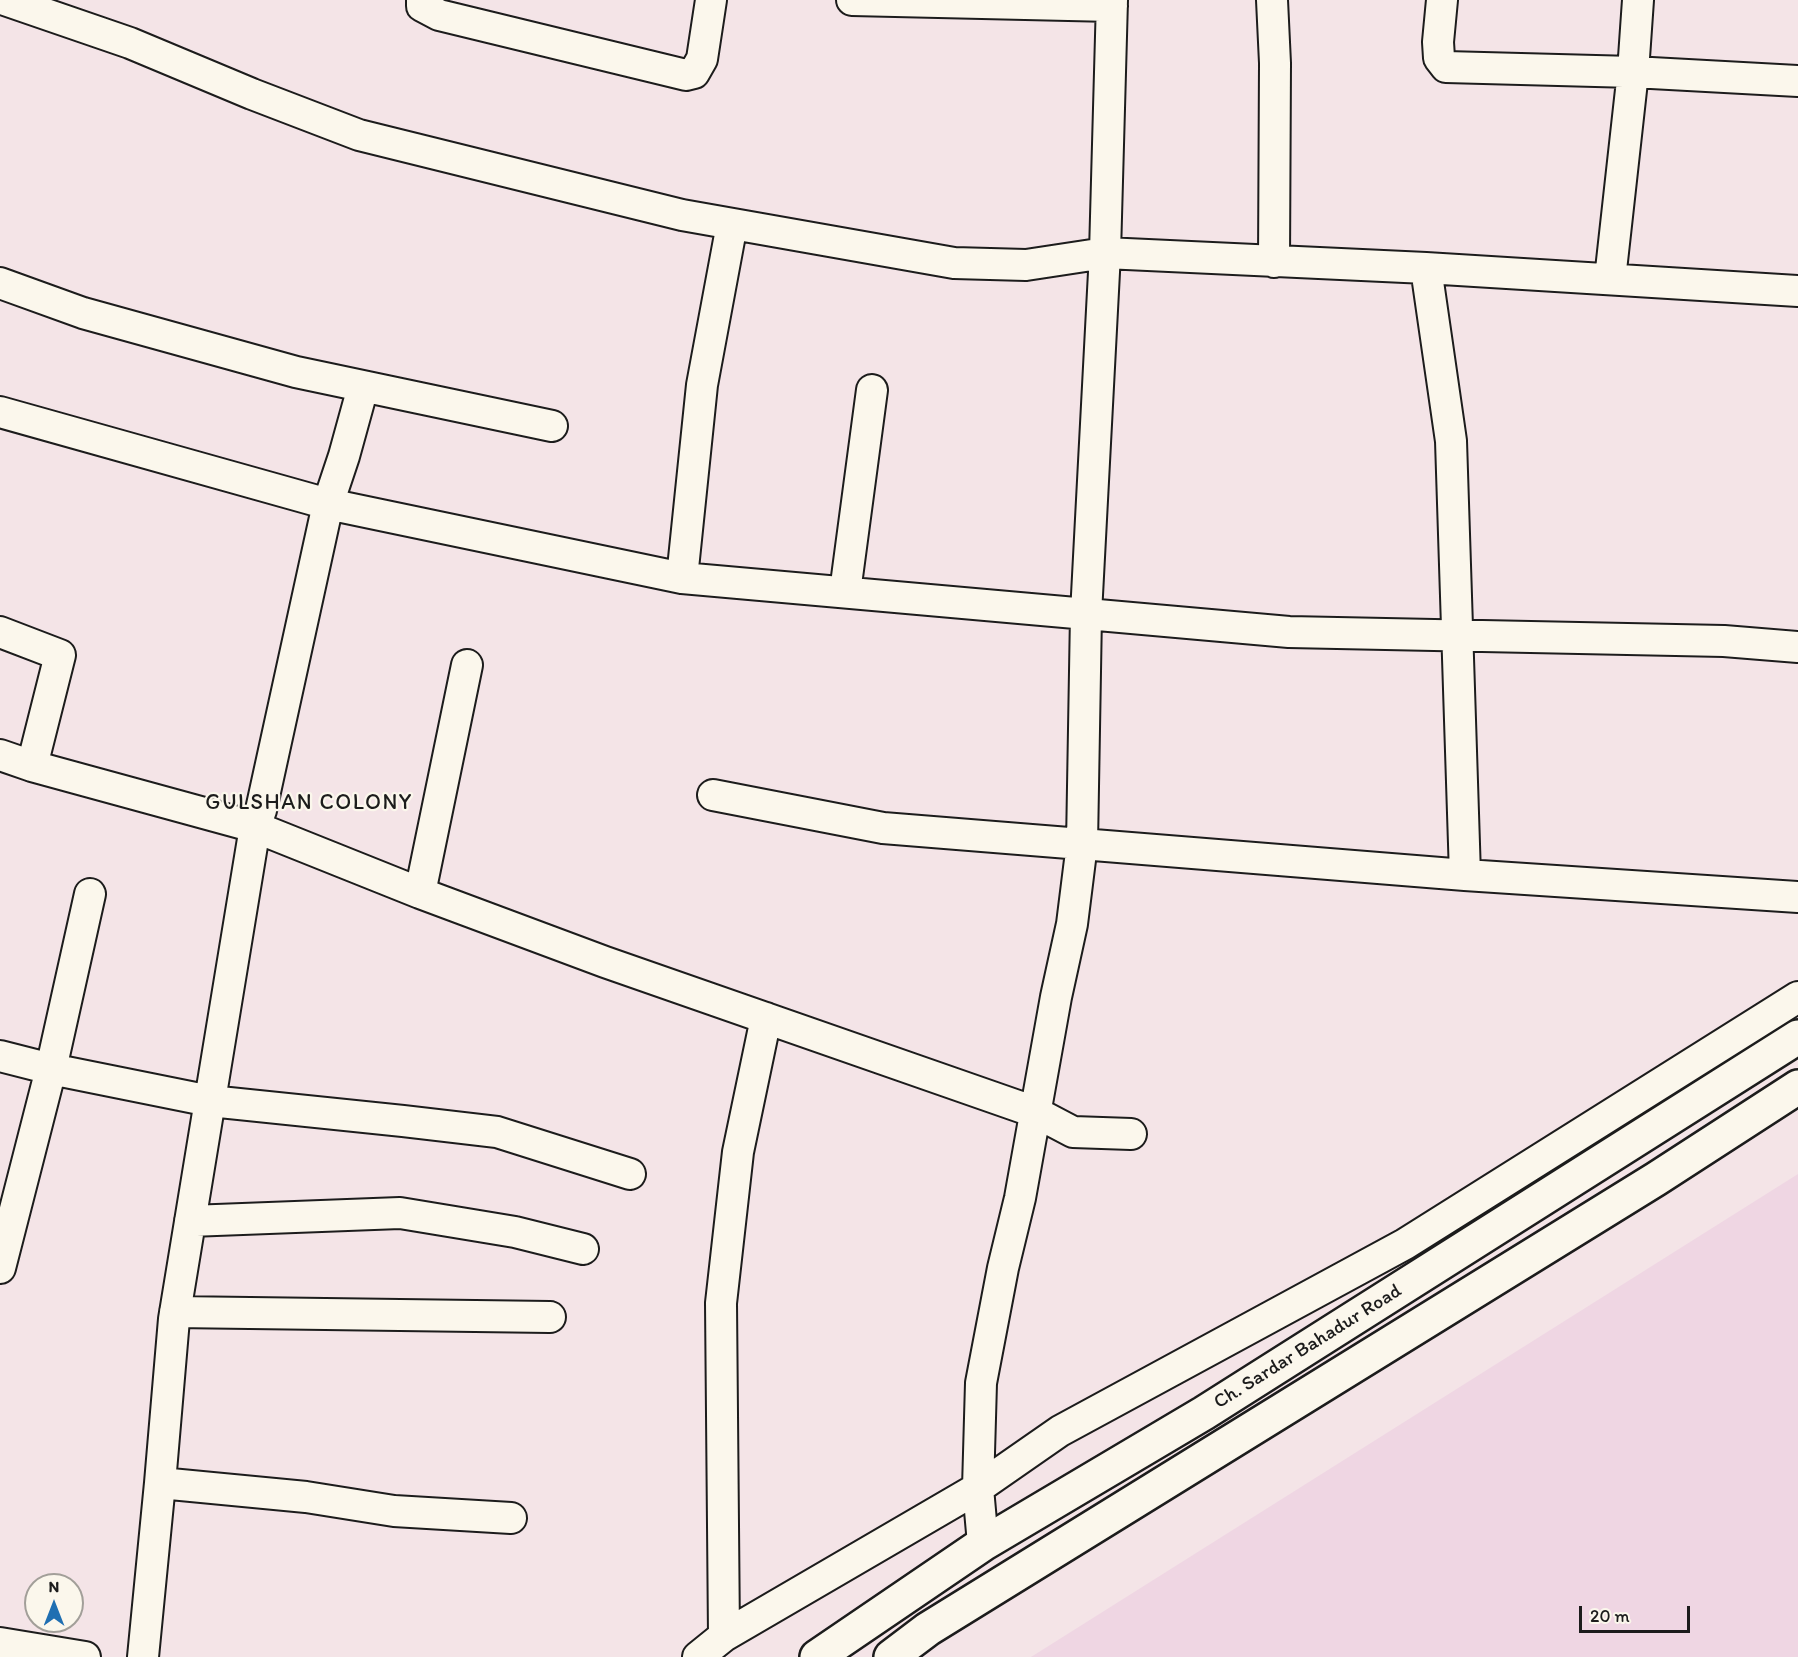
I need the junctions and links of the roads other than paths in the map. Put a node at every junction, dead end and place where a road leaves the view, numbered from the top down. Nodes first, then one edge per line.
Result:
1 (5, 0) edge
2 (422, 0) edge
3 (711, 0) edge
4 (852, 0) edge
5 (1272, 0) edge
6 (1442, 0) edge
7 (1638, 0) edge
8 (1112, 3) edge
9 (1633, 72) junction
10 (1798, 81) edge
11 (732, 224) junction
12 (1105, 253) junction
13 (1274, 262) junction
14 (1426, 268) junction
15 (1610, 279) junction
16 (0, 283) edge
17 (1798, 291) edge
18 (363, 387) junction
19 (872, 390) dead end
20 (0, 412) edge
21 (552, 426) dead end
22 (328, 504) junction
23 (682, 578) junction
24 (845, 592) junction
25 (1086, 614) junction
26 (0, 632) edge
27 (1456, 635) junction
28 (1798, 647) edge
29 (467, 665) dead end
30 (0, 755) edge
31 (32, 766) junction
32 (713, 795) dead end
33 (255, 827) junction
34 (1082, 844) junction
35 (1465, 875) junction
36 (420, 893) junction
37 (90, 894) dead end
38 (1798, 897) edge
39 (1798, 997) edge
40 (766, 1018) junction
41 (1798, 1037) edge
42 (0, 1056) edge
43 (51, 1069) junction
44 (1798, 1087) edge
45 (210, 1101) junction
46 (1035, 1113) junction
47 (1131, 1134) dead end
48 (630, 1174) dead end
49 (190, 1221) junction
50 (583, 1249) dead end
51 (0, 1268) edge
52 (175, 1312) junction
53 (550, 1317) dead end
54 (160, 1483) junction
55 (978, 1488) junction
56 (511, 1518) dead end
57 (982, 1544) junction
58 (724, 1636) junction
59 (0, 1643) edge
60 (85, 1657) edge
61 (143, 1657) edge
62 (698, 1657) edge
63 (817, 1657) edge
64 (891, 1657) edge

1 - 11 street
2 - 3 street
4 - 8 street
5 - 13 street
6 - 9 street
7 - 9 street
8 - 12 street
9 - 10 street
9 - 15 street
11 - 12 street
11 - 23 street
12 - 13 street
12 - 25 street
13 - 14 street
14 - 15 street
14 - 27 street
15 - 17 street
16 - 18 street
18 - 21 street
18 - 22 street
19 - 24 street
20 - 22 street
22 - 23 street
22 - 33 street
23 - 24 street
24 - 25 street
25 - 27 street
25 - 34 street
26 - 31 street
27 - 28 street
27 - 35 street
29 - 36 street
30 - 31 street
31 - 33 street
32 - 34 street
33 - 36 street
33 - 45 street
34 - 35 street
34 - 46 street
35 - 38 street
36 - 40 street
37 - 43 street
39 - 55 street
40 - 46 street
40 - 58 street
41 - 57 main road, Ch. Sardar Bahadur Road
42 - 43 street
43 - 45 street
43 - 51 street
44 - 64 main road, Ch. Sardar Bahadur Road
45 - 48 street
45 - 49 street
46 - 47 street
46 - 55 street
49 - 50 street
49 - 52 street
52 - 53 street
52 - 54 street
54 - 56 street
54 - 61 street
55 - 57 street
55 - 58 street
57 - 63 main road, Ch. Sardar Bahadur Road
58 - 62 street
59 - 60 street

